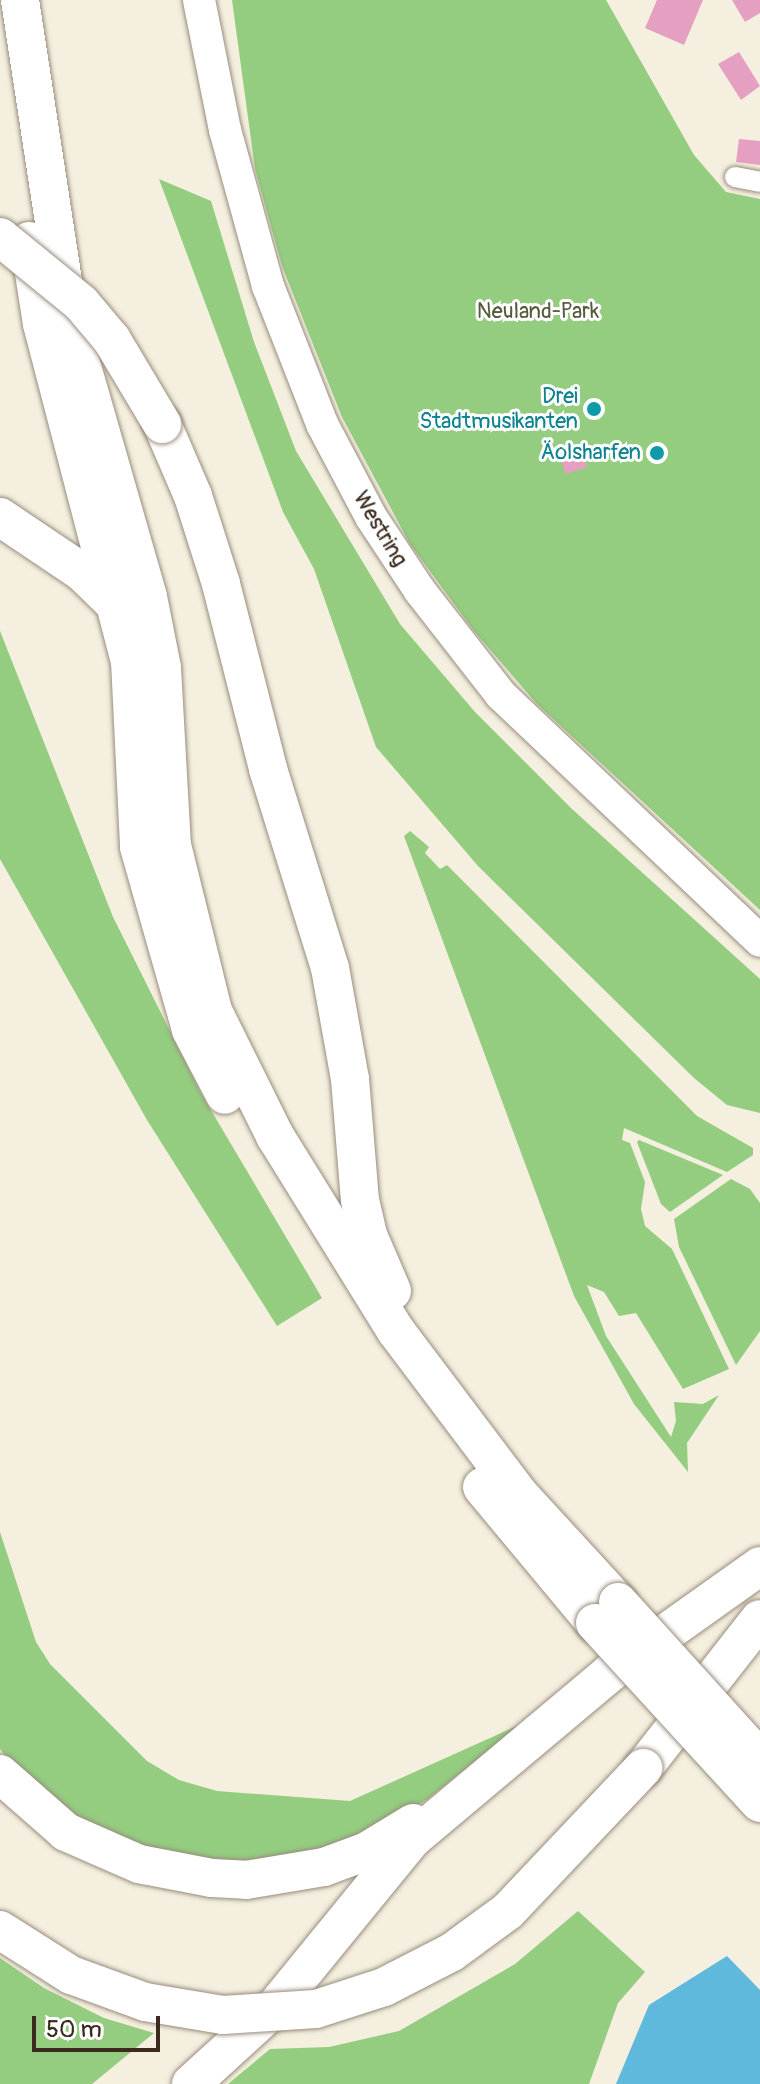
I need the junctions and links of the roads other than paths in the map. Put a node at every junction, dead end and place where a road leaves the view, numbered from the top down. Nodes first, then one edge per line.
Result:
1 (20, 0) edge
2 (199, 0) edge
3 (0, 38) edge
4 (735, 177) dead end
5 (760, 182) edge
6 (0, 237) edge
7 (0, 517) edge
8 (120, 608) junction
9 (760, 941) edge
10 (451, 1408) junction
11 (760, 1566) edge
12 (760, 1579) edge
13 (607, 1613) junction
14 (760, 1619) edge
15 (760, 1759) edge
16 (488, 1773) junction
17 (0, 1774) edge
18 (760, 1803) edge
19 (0, 1930) edge
20 (191, 2084) edge
21 (207, 2084) edge

1 - 10 highway
2 - 9 main road, Westring
3 - 8 highway
4 - 5 street
6 - 10 highway, bridge
7 - 8 highway
8 - 13 highway
10 - 13 highway
11 - 16 highway
12 - 21 highway
13 - 15 highway, bridge
13 - 18 highway, bridge
14 - 19 highway, bridge
16 - 17 highway
16 - 20 highway

